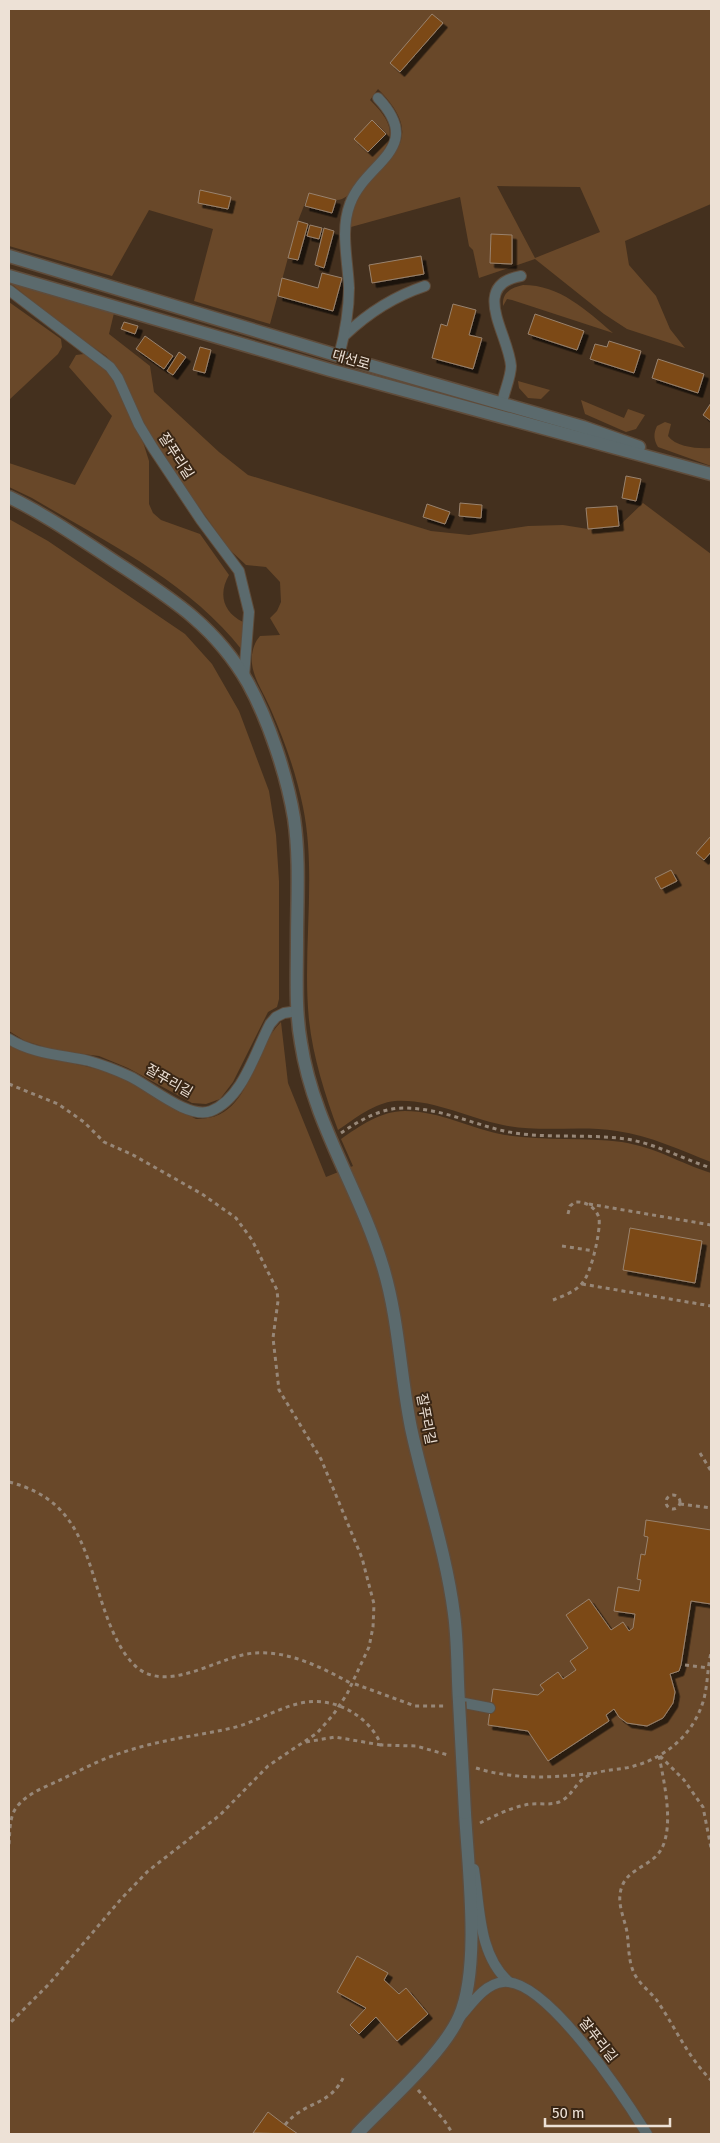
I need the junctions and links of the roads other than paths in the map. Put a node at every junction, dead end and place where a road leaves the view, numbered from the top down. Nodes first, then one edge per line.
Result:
1 (378, 98) dead end
2 (9, 256) edge
3 (9, 276) edge
4 (521, 276) dead end
5 (425, 286) dead end
6 (9, 290) edge
7 (345, 334) junction
8 (339, 356) junction
9 (502, 404) junction
10 (688, 467) junction
11 (711, 474) edge
12 (9, 497) edge
13 (244, 677) junction
14 (298, 1011) junction
15 (9, 1039) edge
16 (452, 1704) junction
17 (490, 1708) dead end
18 (466, 1845) junction
19 (509, 1982) junction
20 (458, 2018) junction
21 (356, 2134) edge
22 (646, 2134) edge

1 - 7 lane, 대선로
2 - 8 street, 대선로
3 - 10 street, 대선로
4 - 9 lane
5 - 7 lane, 대선로
6 - 13 lane, 잘푸리길
7 - 8 lane, 대선로
8 - 9 street, 대선로
9 - 10 street, 대선로
10 - 11 street, 대선로
12 - 13 street, 잘푸리길
13 - 14 street, 잘푸리길
14 - 15 lane, 잘푸리길
14 - 16 street, 잘푸리길
16 - 17 lane
16 - 18 street, 잘푸리길, bridge
18 - 19 lane, 잘푸리길
18 - 20 street, 잘푸리길
19 - 20 lane, 잘푸리길
19 - 22 lane, 잘푸리길
20 - 21 street, 잘푸리길

